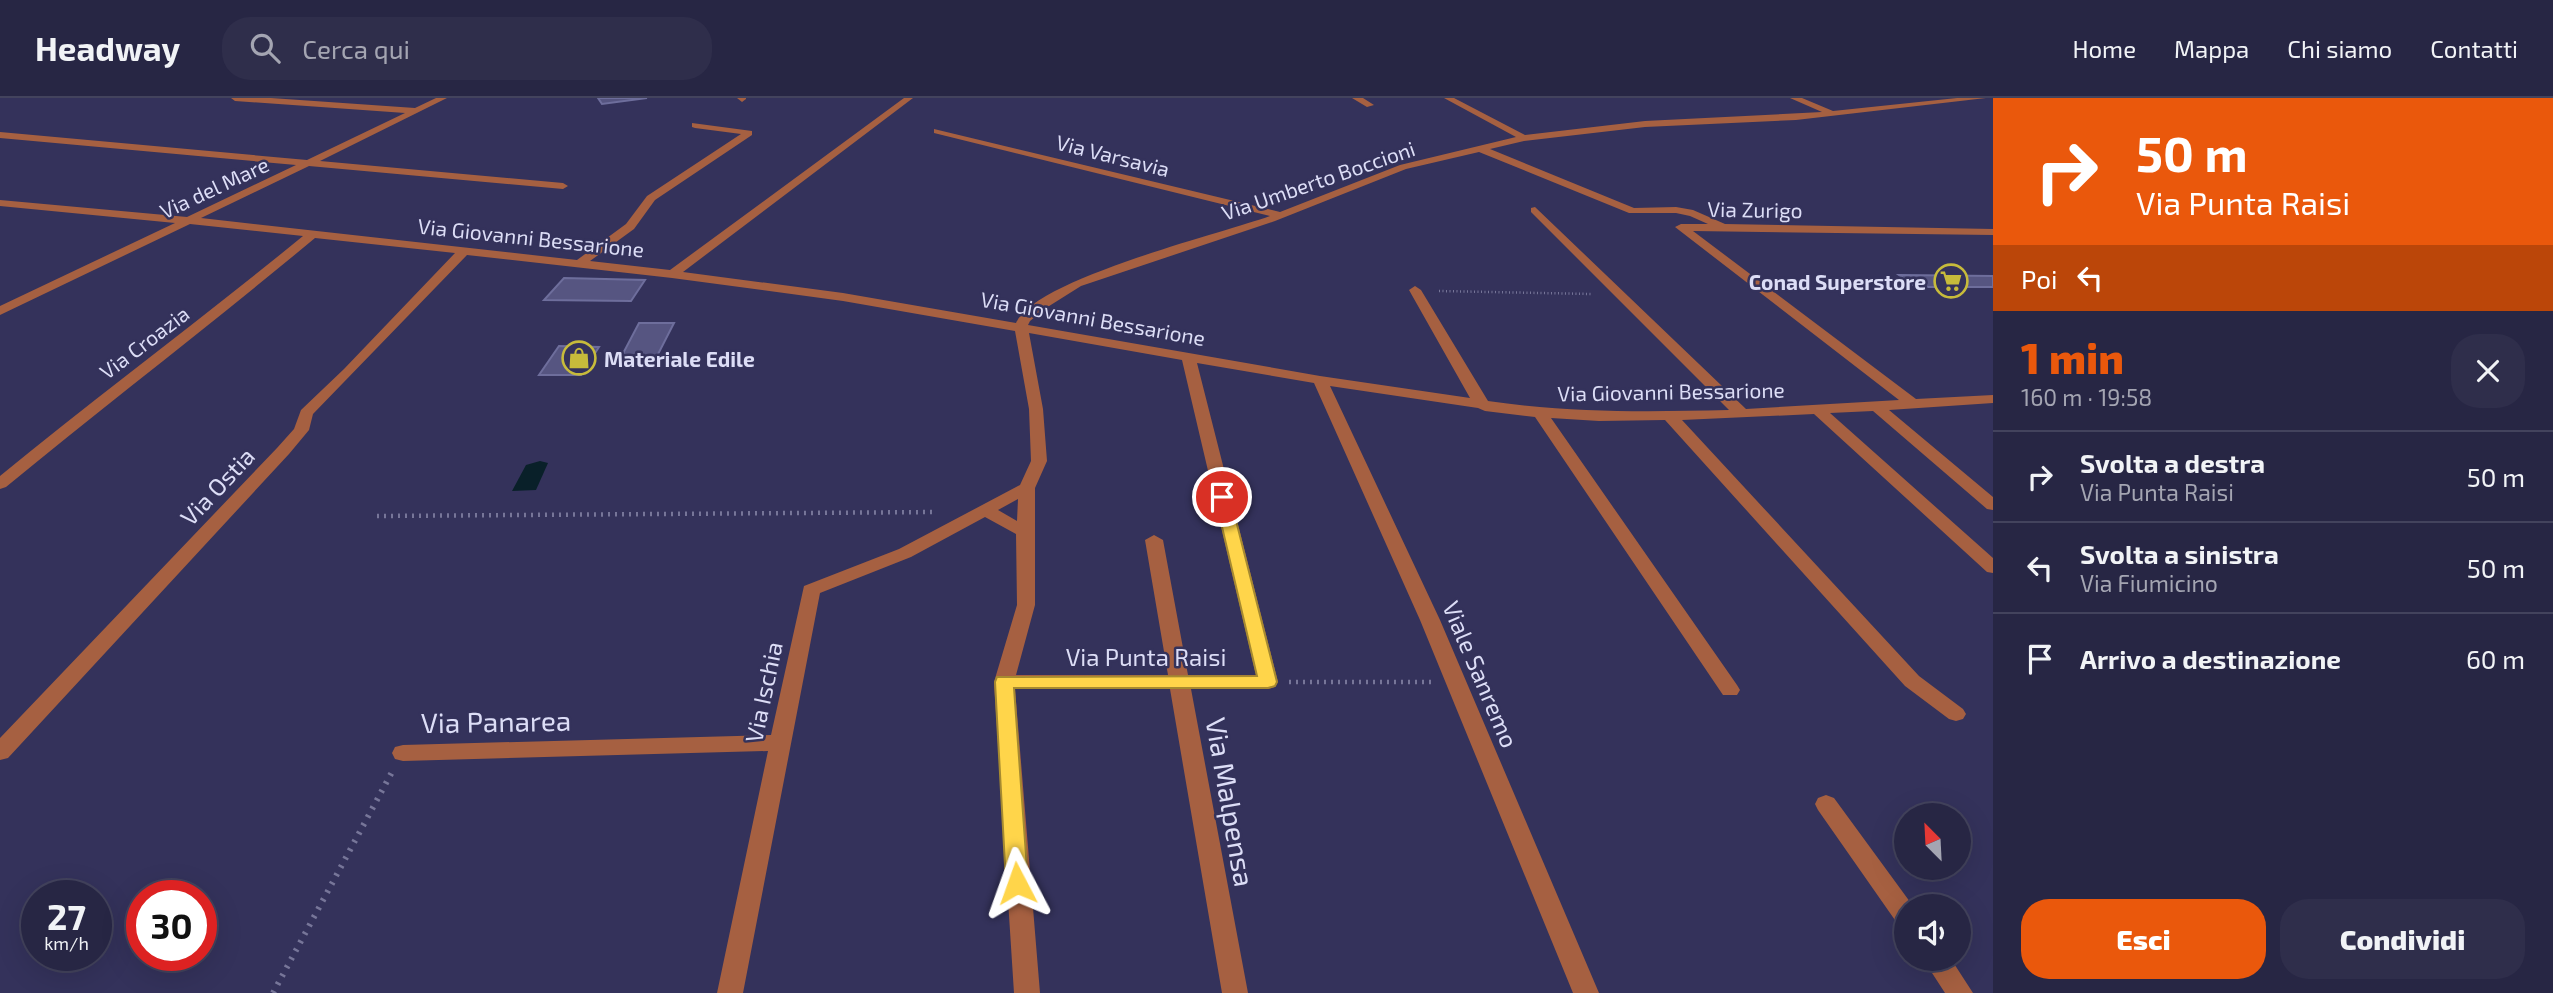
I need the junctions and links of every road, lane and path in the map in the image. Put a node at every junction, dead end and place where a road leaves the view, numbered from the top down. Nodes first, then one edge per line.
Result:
1 (235, 98) edge
2 (443, 98) edge
3 (909, 98) edge
4 (1356, 98) edge
5 (1448, 98) edge
6 (1794, 98) edge
7 (1982, 98) edge
8 (1949, 100) edge
9 (1370, 105) dead end
10 (417, 111) junction
11 (1831, 113) junction
12 (695, 125) dead end
13 (936, 131) dead end
14 (0, 135) edge
15 (1524, 138) junction
16 (1481, 149) junction
17 (315, 162) junction
18 (563, 186) dead end
19 (0, 203) edge
20 (1535, 209) dead end
21 (1281, 215) junction
22 (187, 220) junction
23 (1724, 228) junction
24 (1993, 232) edge
25 (313, 234) junction
26 (464, 251) junction
27 (580, 263) junction
28 (672, 274) junction
29 (1415, 290) joint
30 (1623, 296) junction
31 (0, 297) edge
32 (24, 299) junction
33 (0, 311) edge
34 (1021, 327) junction
35 (1188, 356) junction
36 (1320, 380) junction
37 (1989, 402) edge
38 (1913, 404) junction
39 (1877, 406) junction
40 (1485, 407) junction
41 (1817, 409) junction
42 (1540, 413) junction
43 (1742, 414) junction
44 (1669, 415) junction
45 (0, 484) edge
46 (1027, 488) junction
47 (1993, 505) edge
48 (986, 511) junction
49 (377, 516) dead end
50 (1025, 532) junction
51 (1154, 540) dead end
52 (1993, 568) edge
53 (1004, 682) junction
54 (1180, 682) junction
55 (1268, 682) junction
56 (1456, 682) junction
57 (1730, 690) dead end
58 (1956, 714) dead end
59 (779, 743) junction
60 (0, 752) edge
61 (403, 753) joint
62 (1826, 804) dead end
63 (1894, 899) edge
64 (1944, 971) edge
65 (273, 993) edge
66 (730, 993) edge
67 (1027, 993) edge
68 (1236, 993) edge
69 (1586, 993) edge
70 (1960, 993) edge

1 - 10 street
2 - 10 street, Via del Mare
3 - 28 street
4 - 9 street
5 - 15 street
6 - 11 street
7 - 8 street, Via Umberto Boccioni
8 - 11 street, Via Umberto Boccioni
10 - 17 street, Via del Mare
11 - 15 street, Via Umberto Boccioni
12 - 27 street
13 - 21 street, Via Varsavia
14 - 17 street
15 - 16 street, Via Umberto Boccioni
16 - 21 street, Via Umberto Boccioni
16 - 23 street
17 - 18 street
17 - 22 street, Via del Mare
19 - 22 street, Via Giovanni Bessarione
20 - 30 street
21 - 34 street, Via Umberto Boccioni
22 - 25 street, Via Giovanni Bessarione
22 - 32 street, Via del Mare
23 - 24 street, Via Zurigo
23 - 38 street, Via Zurigo
25 - 26 street, Via Giovanni Bessarione
25 - 45 street, Via Croazia
26 - 27 street, Via Giovanni Bessarione
26 - 60 street, Via Ostia
27 - 28 street, Via Giovanni Bessarione
28 - 34 street, Via Giovanni Bessarione
29 - 30 path
29 - 40 street
30 - 43 street
31 - 32 street
32 - 33 street, Via del Mare
34 - 35 street, Via Giovanni Bessarione
34 - 46 street
35 - 36 street, Via Giovanni Bessarione
35 - 55 street
36 - 40 street, Via Giovanni Bessarione
36 - 56 street, Viale Sanremo
37 - 38 street, Via Giovanni Bessarione
38 - 39 street, Via Giovanni Bessarione
39 - 41 street, Via Giovanni Bessarione
39 - 47 street
40 - 42 street, Via Giovanni Bessarione
41 - 43 street, Via Giovanni Bessarione
41 - 52 street
42 - 44 street, Via Giovanni Bessarione
42 - 57 street
43 - 44 street, Via Giovanni Bessarione
44 - 58 street
46 - 48 street
46 - 50 street
48 - 49 path
48 - 50 street
48 - 59 street, Via Ischia
50 - 53 street
51 - 54 street, Via Malpensa
53 - 54 street, Via Punta Raisi
53 - 67 street
54 - 55 street, Via Punta Raisi
54 - 68 street, Via Malpensa
55 - 56 path
56 - 69 street, Viale Sanremo
59 - 61 street, Via Panarea
59 - 66 street, Via Ischia
61 - 65 path, Via Panarea
62 - 63 street
64 - 70 street

